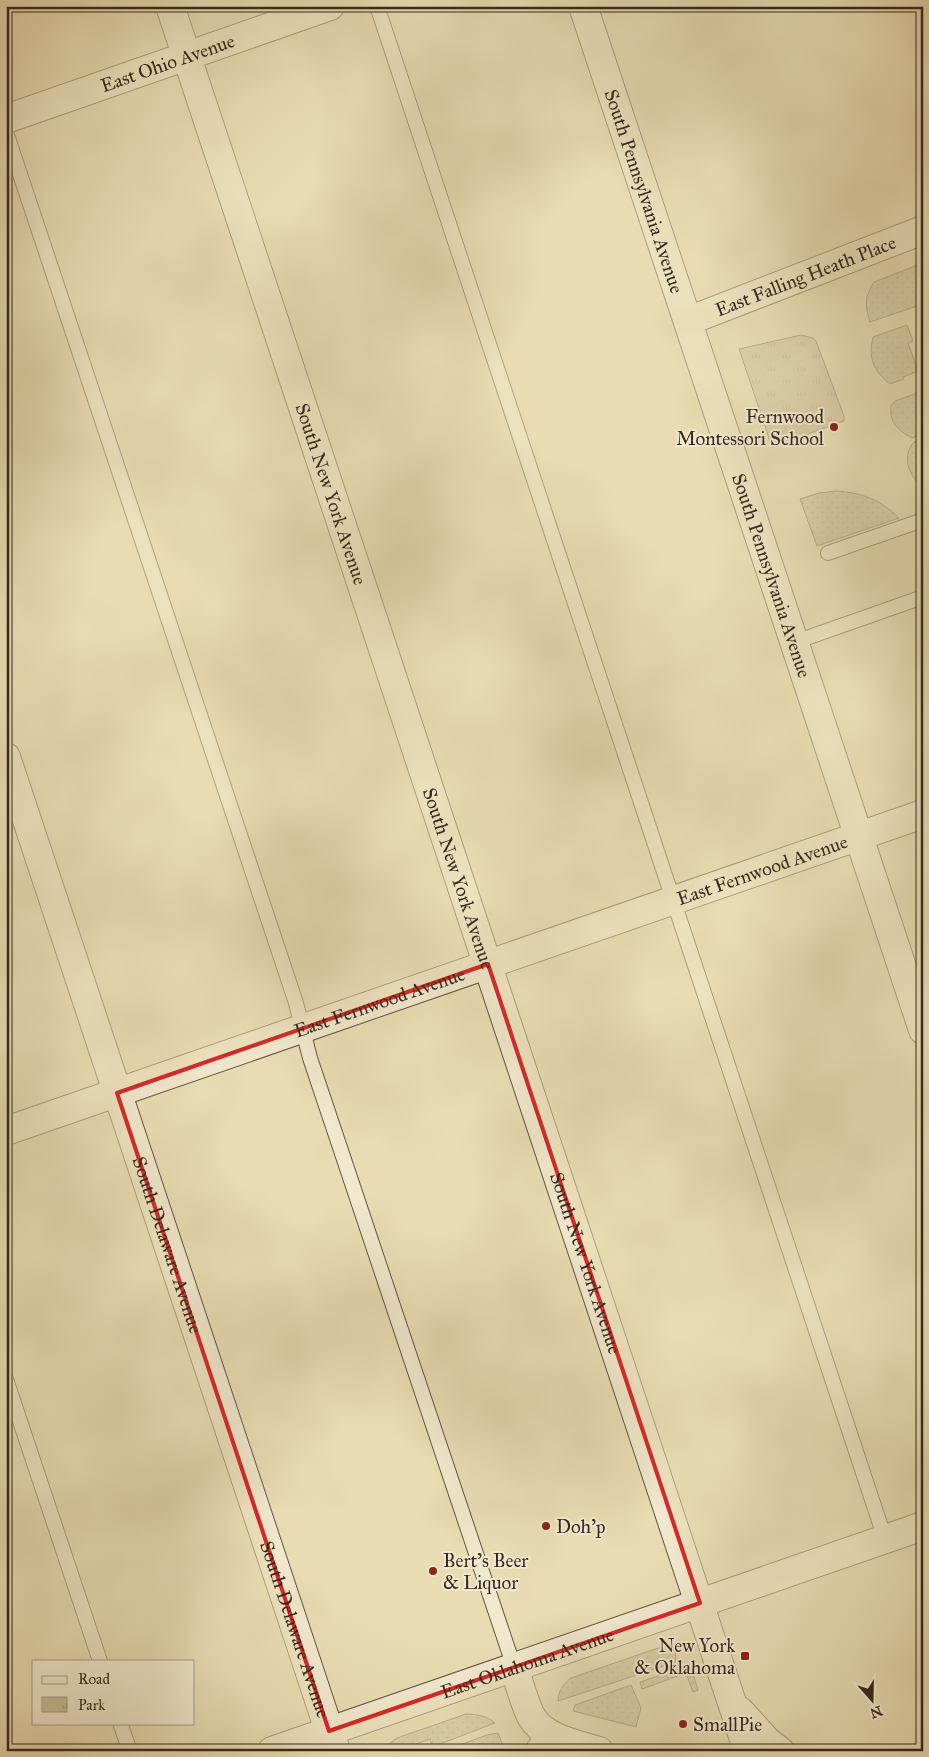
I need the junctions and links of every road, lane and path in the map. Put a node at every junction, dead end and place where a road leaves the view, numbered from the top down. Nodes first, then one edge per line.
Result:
1 (170, 6) edge
2 (330, 6) edge
3 (377, 6) edge
4 (583, 6) edge
5 (187, 56) junction
6 (6, 119) edge
7 (6, 132) edge
8 (923, 230) edge
9 (688, 321) junction
10 (923, 520) edge
11 (828, 553) dead end
12 (923, 597) edge
13 (794, 642) junction
14 (6, 757) edge
15 (923, 814) edge
16 (858, 836) junction
17 (673, 900) junction
18 (488, 964) junction
19 (302, 1028) junction
20 (923, 1030) edge
21 (117, 1093) junction
22 (6, 1131) edge
23 (6, 1379) edge
24 (923, 1526) edge
25 (885, 1539) junction
26 (700, 1603) junction
27 (100, 1660) edge
28 (514, 1667) junction
29 (734, 1705) junction
30 (120, 1724) edge
31 (332, 1741) edge
32 (538, 1741) edge
33 (130, 1751) edge
34 (272, 1751) edge
35 (599, 1751) edge
36 (748, 1751) edge
37 (780, 1751) edge

1 - 5 street, South New York Avenue
2 - 5 street, East Ohio Avenue
3 - 17 lane
4 - 9 street, South Pennsylvania Avenue
5 - 6 street, East Ohio Avenue
5 - 18 street, South New York Avenue
7 - 19 lane
8 - 9 street, East Falling Heath Place
9 - 13 street, South Pennsylvania Avenue
10 - 11 lane
12 - 13 lane
13 - 16 street, South Pennsylvania Avenue
14 - 21 street, South Delaware Avenue
15 - 16 street, East Fernwood Avenue
16 - 17 street, East Fernwood Avenue
16 - 20 street, South Pennsylvania Avenue
17 - 18 street, East Fernwood Avenue
17 - 25 lane
18 - 19 street, East Fernwood Avenue
18 - 26 street, South New York Avenue
19 - 21 street, East Fernwood Avenue
19 - 28 lane
21 - 22 street, East Fernwood Avenue
21 - 31 street, South Delaware Avenue
23 - 27 lane
24 - 25 street, East Oklahoma Avenue
25 - 26 street, East Oklahoma Avenue
26 - 28 street, East Oklahoma Avenue
26 - 29 street, South New York Avenue
28 - 31 street, East Oklahoma Avenue
28 - 32 street
29 - 36 street, South New York Avenue
29 - 37 street
30 - 33 lane
31 - 34 street, East Oklahoma Avenue
32 - 35 street

